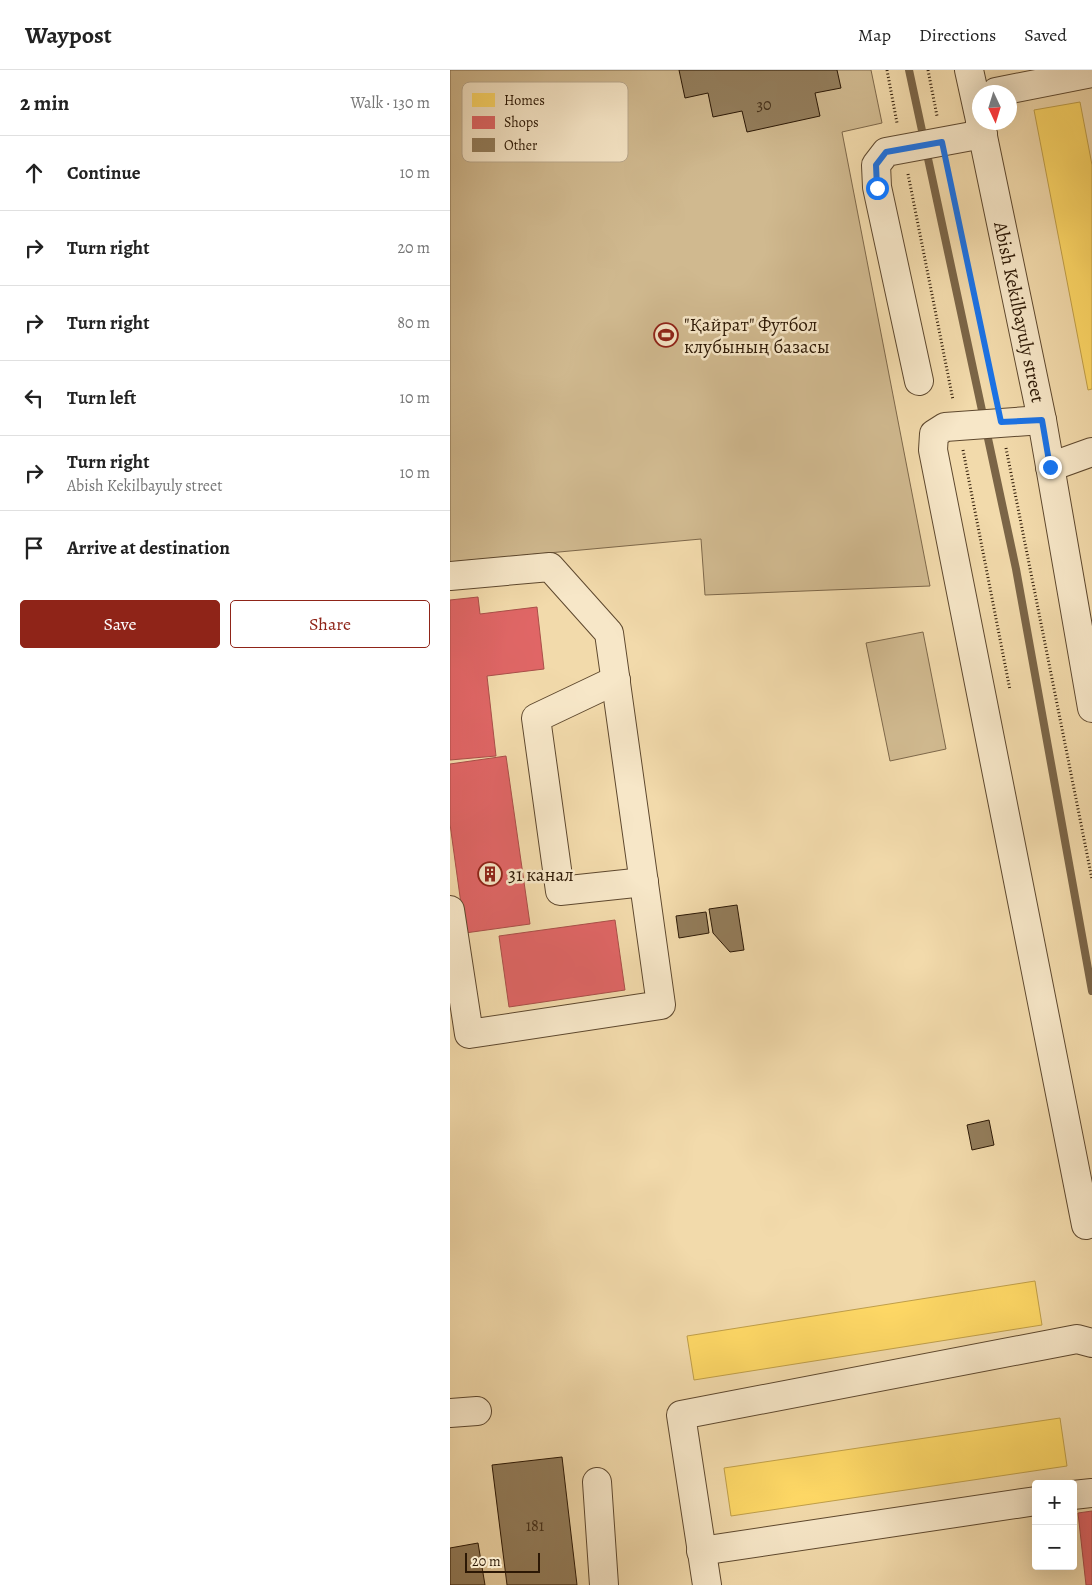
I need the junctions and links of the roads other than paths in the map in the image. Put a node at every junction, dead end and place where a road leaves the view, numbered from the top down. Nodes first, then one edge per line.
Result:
1 (968, 70) edge
2 (1092, 74) edge
3 (973, 85) edge
4 (1017, 99) edge
5 (972, 118) edge
6 (986, 130) edge
7 (919, 381) dead end
8 (1042, 420) junction
9 (1092, 452) edge
10 (1050, 467) junction
11 (1081, 570) edge
12 (450, 576) edge
13 (616, 680) junction
14 (1091, 695) edge
15 (644, 882) junction
16 (450, 910) edge
17 (453, 947) edge
18 (1086, 1225) dead end
19 (1092, 1343) edge
20 (477, 1411) dead end
21 (450, 1413) edge
22 (597, 1482) dead end
23 (1092, 1492) edge
24 (1077, 1494) edge
25 (1032, 1502) edge
26 (701, 1551) junction
27 (604, 1585) edge
28 (707, 1585) edge

1 - 3 street, Abish Kekilbayuly street
2 - 4 street
5 - 7 street
6 - 8 street, Abish Kekilbayuly street
8 - 10 street, Abish Kekilbayuly street
8 - 18 street
9 - 10 street
10 - 11 street, Abish Kekilbayuly street
11 - 14 street, Abish Kekilbayuly street
12 - 13 street
13 - 15 street
13 - 15 street
15 - 17 street
16 - 17 street
19 - 26 street
20 - 21 street
22 - 27 street
23 - 24 street
25 - 26 street
26 - 28 street

